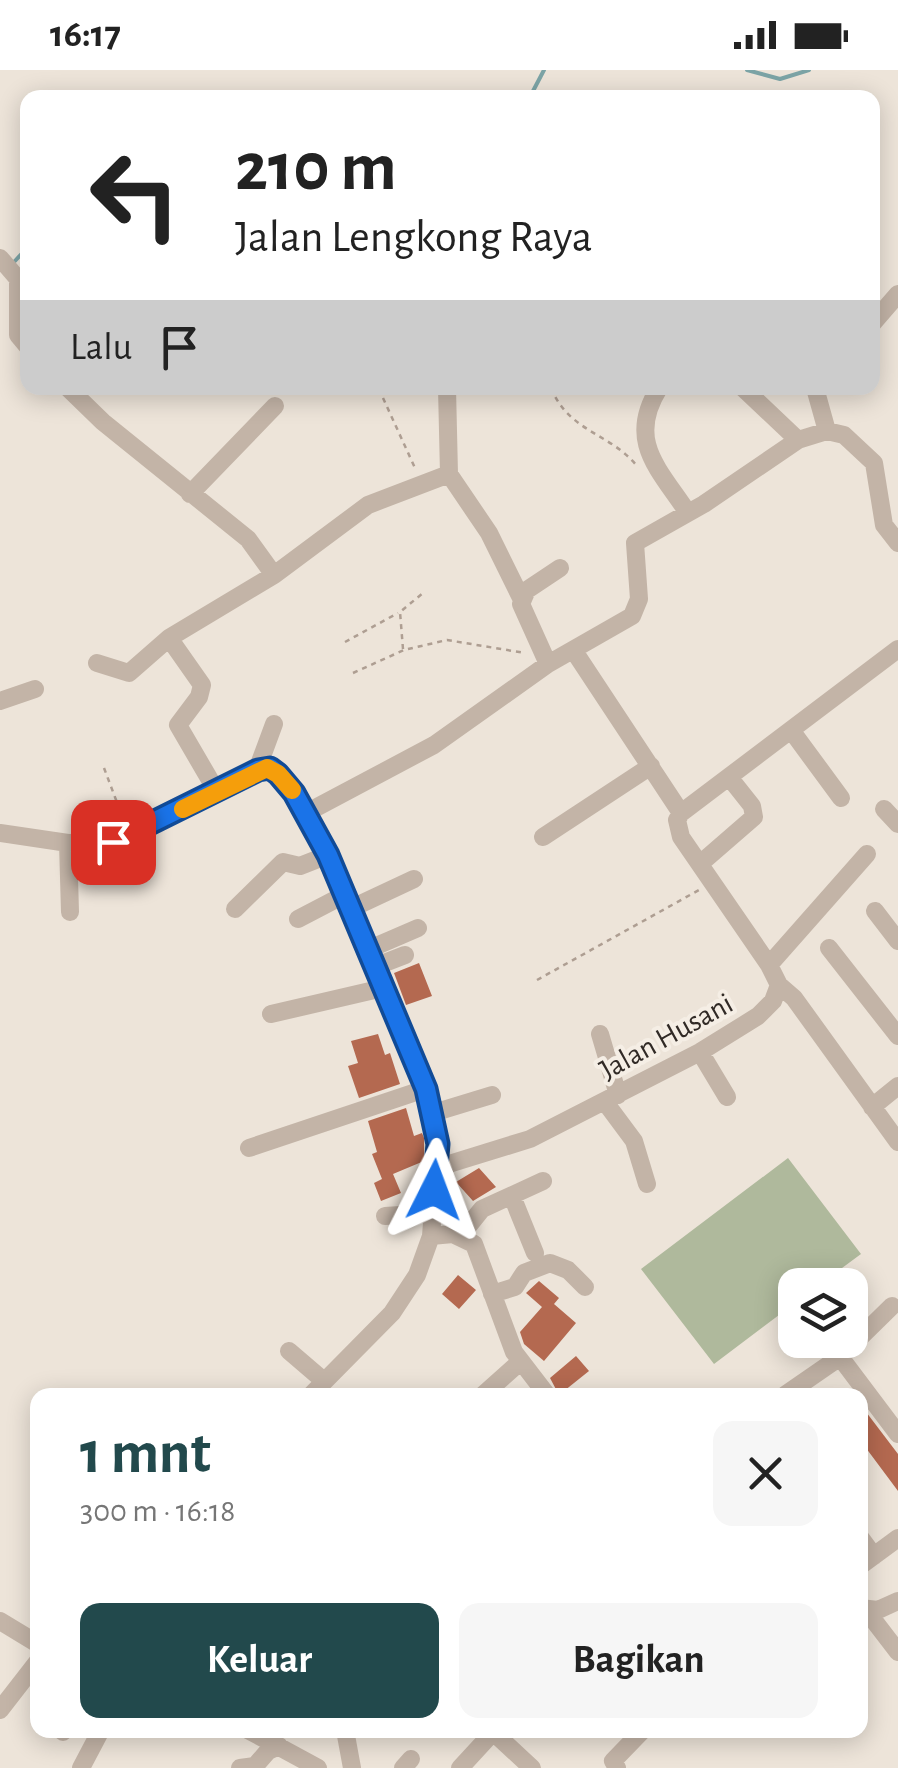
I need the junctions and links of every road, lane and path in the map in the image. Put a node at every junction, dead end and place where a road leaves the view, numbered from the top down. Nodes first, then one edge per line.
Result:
1 (5, 263) edge
2 (20, 289) edge
3 (20, 289) edge
4 (898, 294) edge
5 (880, 315) edge
6 (20, 338) edge
7 (76, 395) edge
8 (447, 395) edge
9 (554, 395) edge
10 (655, 395) edge
11 (750, 395) edge
12 (817, 395) edge
13 (384, 398) dead end
14 (275, 406) dead end
15 (826, 431) junction
16 (798, 440) junction
17 (642, 472) dead end
18 (449, 474) junction
19 (422, 483) junction
20 (190, 494) junction
21 (889, 511) edge
22 (688, 513) junction
23 (898, 543) edge
24 (560, 568) dead end
25 (274, 574) junction
26 (423, 593) dead end
27 (522, 600) junction
28 (400, 612) junction
29 (169, 638) junction
30 (346, 642) dead end
31 (898, 649) edge
32 (404, 650) junction
33 (574, 651) junction
34 (544, 658) junction
35 (97, 663) dead end
36 (353, 673) dead end
37 (36, 689) dead end
38 (0, 700) edge
39 (274, 724) dead end
40 (791, 730) junction
41 (651, 766) junction
42 (104, 768) dead end
43 (258, 770) junction
44 (729, 777) junction
45 (217, 792) junction
46 (841, 798) dead end
47 (884, 809) dead end
48 (306, 813) junction
49 (680, 813) junction
50 (898, 824) edge
51 (0, 834) edge
52 (130, 836) junction
53 (544, 837) dead end
54 (68, 843) junction
55 (867, 854) dead end
56 (328, 855) junction
57 (702, 863) junction
58 (414, 879) dead end
59 (714, 882) junction
60 (347, 902) junction
61 (236, 910) dead end
62 (70, 912) dead end
63 (875, 912) dead end
64 (298, 918) dead end
65 (418, 928) dead end
66 (898, 941) edge
67 (829, 948) dead end
68 (406, 956) dead end
69 (371, 959) junction
70 (769, 965) junction
71 (537, 980) dead end
72 (779, 985) junction
73 (383, 988) junction
74 (271, 1014) dead end
75 (600, 1034) dead end
76 (898, 1036) edge
77 (700, 1052) junction
78 (898, 1086) edge
79 (426, 1089) junction
80 (492, 1095) dead end
81 (728, 1097) dead end
82 (611, 1099) junction
83 (872, 1107) junction
84 (433, 1113) junction
85 (898, 1142) edge
86 (438, 1144) junction
87 (250, 1148) dead end
88 (456, 1160) junction
89 (436, 1168) junction
90 (543, 1181) dead end
91 (647, 1184) dead end
92 (512, 1196) junction
93 (432, 1213) junction
94 (385, 1216) dead end
95 (431, 1236) junction
96 (461, 1236) junction
97 (535, 1254) dead end
98 (585, 1287) dead end
99 (492, 1294) junction
100 (896, 1305) edge
101 (868, 1331) edge
102 (290, 1350) dead end
103 (839, 1358) edge
104 (841, 1358) edge
105 (520, 1362) junction
106 (318, 1388) edge
107 (491, 1388) edge
108 (541, 1388) edge
109 (795, 1388) edge
110 (863, 1388) edge
111 (868, 1394) edge
112 (898, 1434) edge
113 (898, 1538) edge
114 (868, 1560) edge
115 (898, 1600) edge
116 (868, 1609) edge
117 (868, 1615) edge
118 (0, 1622) edge
119 (30, 1639) edge
120 (898, 1652) edge
121 (30, 1671) edge
122 (0, 1710) edge
123 (97, 1738) edge
124 (264, 1738) edge
125 (346, 1738) edge
126 (488, 1738) edge
127 (501, 1738) edge
128 (636, 1738) edge
129 (279, 1746) junction
130 (81, 1768) edge
131 (240, 1768) edge
132 (318, 1768) edge
133 (352, 1768) edge
134 (460, 1768) edge
135 (532, 1768) edge
136 (616, 1768) edge

1 - 3 street
2 - 6 street
4 - 5 street
7 - 20 street
8 - 18 street
9 - 17 path
10 - 22 street
11 - 16 street
12 - 15 street
13 - 19 path
14 - 20 street
15 - 16 street
15 - 21 street
16 - 22 street
18 - 19 street
18 - 27 street
19 - 25 street
20 - 25 street
21 - 23 street
22 - 33 street
24 - 27 street
25 - 29 street
26 - 28 path
27 - 34 street
28 - 30 path
28 - 32 path
29 - 35 street
29 - 45 street
31 - 40 street
32 - 34 path
32 - 36 path
33 - 34 street
33 - 41 street
34 - 48 street
37 - 38 street
39 - 43 street
40 - 44 street
40 - 46 street
41 - 49 street
41 - 53 street
42 - 52 path
43 - 45 street
43 - 48 street
44 - 49 street
44 - 57 street
45 - 52 street
47 - 50 street
48 - 56 street
49 - 57 street
51 - 54 street
52 - 54 street
54 - 62 street
55 - 70 street
56 - 60 street
56 - 61 street
57 - 59 street
58 - 60 street
59 - 70 street
59 - 71 path
60 - 64 street
60 - 69 street
63 - 66 street
65 - 69 street
67 - 76 street
68 - 69 street
69 - 73 street
70 - 72 street
72 - 77 street, Jalan Husani
72 - 83 street
73 - 74 street
73 - 79 street
75 - 82 street
77 - 81 street
77 - 82 street, Jalan Husani
78 - 83 street
79 - 84 street
79 - 87 street
80 - 84 street
82 - 88 street, Jalan Husani
82 - 91 street
83 - 85 street
84 - 86 street
86 - 88 street
86 - 89 street
88 - 89 street, Jalan Husani
89 - 93 street
90 - 92 street
92 - 96 street
92 - 97 street
93 - 94 street
93 - 95 street
95 - 96 street
95 - 106 street
96 - 99 street
98 - 99 street
99 - 105 street
100 - 101 street
102 - 106 street
103 - 109 street
104 - 110 street
105 - 107 street
105 - 108 street
111 - 112 street
113 - 114 street
115 - 116 street
117 - 120 street
118 - 119 street
121 - 122 street
123 - 130 street
124 - 129 street
125 - 133 street
126 - 134 street
127 - 135 street
128 - 136 street
129 - 131 street
129 - 132 street

